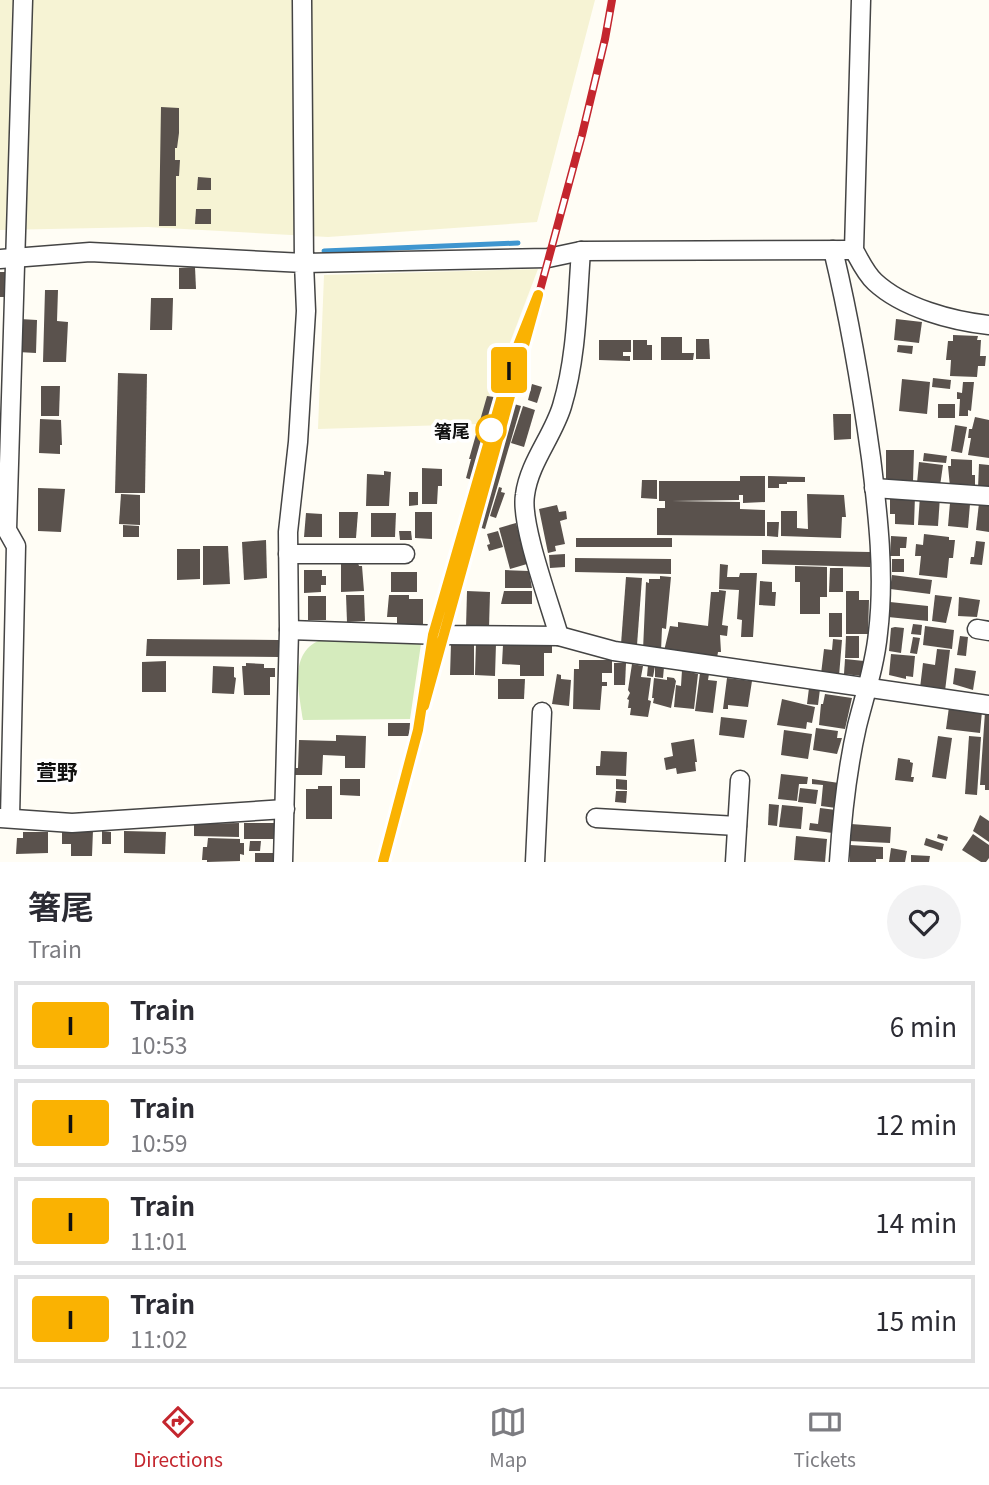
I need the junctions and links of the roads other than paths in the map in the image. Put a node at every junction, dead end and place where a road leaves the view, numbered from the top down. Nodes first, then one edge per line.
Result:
1 (23, 0) edge
2 (302, 0) edge
3 (861, 0) edge
4 (833, 250) junction
5 (854, 250) junction
6 (581, 251) junction
7 (8, 259) edge
8 (304, 263) junction
9 (989, 326) edge
10 (874, 488) junction
11 (989, 496) edge
12 (288, 554) junction
13 (404, 554) dead end
14 (289, 630) junction
15 (559, 636) junction
16 (867, 689) junction
17 (988, 700) edge
18 (542, 712) dead end
19 (740, 780) dead end
20 (285, 809) junction
21 (5, 818) edge
22 (596, 818) dead end
23 (737, 826) junction
24 (284, 862) edge
25 (534, 862) edge
26 (735, 862) edge
27 (839, 862) edge

1 - 7 street
2 - 8 street
3 - 5 street
4 - 5 street
4 - 6 street
4 - 10 street
5 - 9 street
6 - 8 street
6 - 15 street
7 - 8 street
7 - 21 street
8 - 12 street
10 - 11 street
10 - 16 street
12 - 13 street
12 - 14 street
14 - 15 street
14 - 20 street
15 - 16 street
16 - 17 street
16 - 27 street
18 - 25 street
19 - 23 street
20 - 21 street
20 - 24 street
22 - 23 street
23 - 26 street

